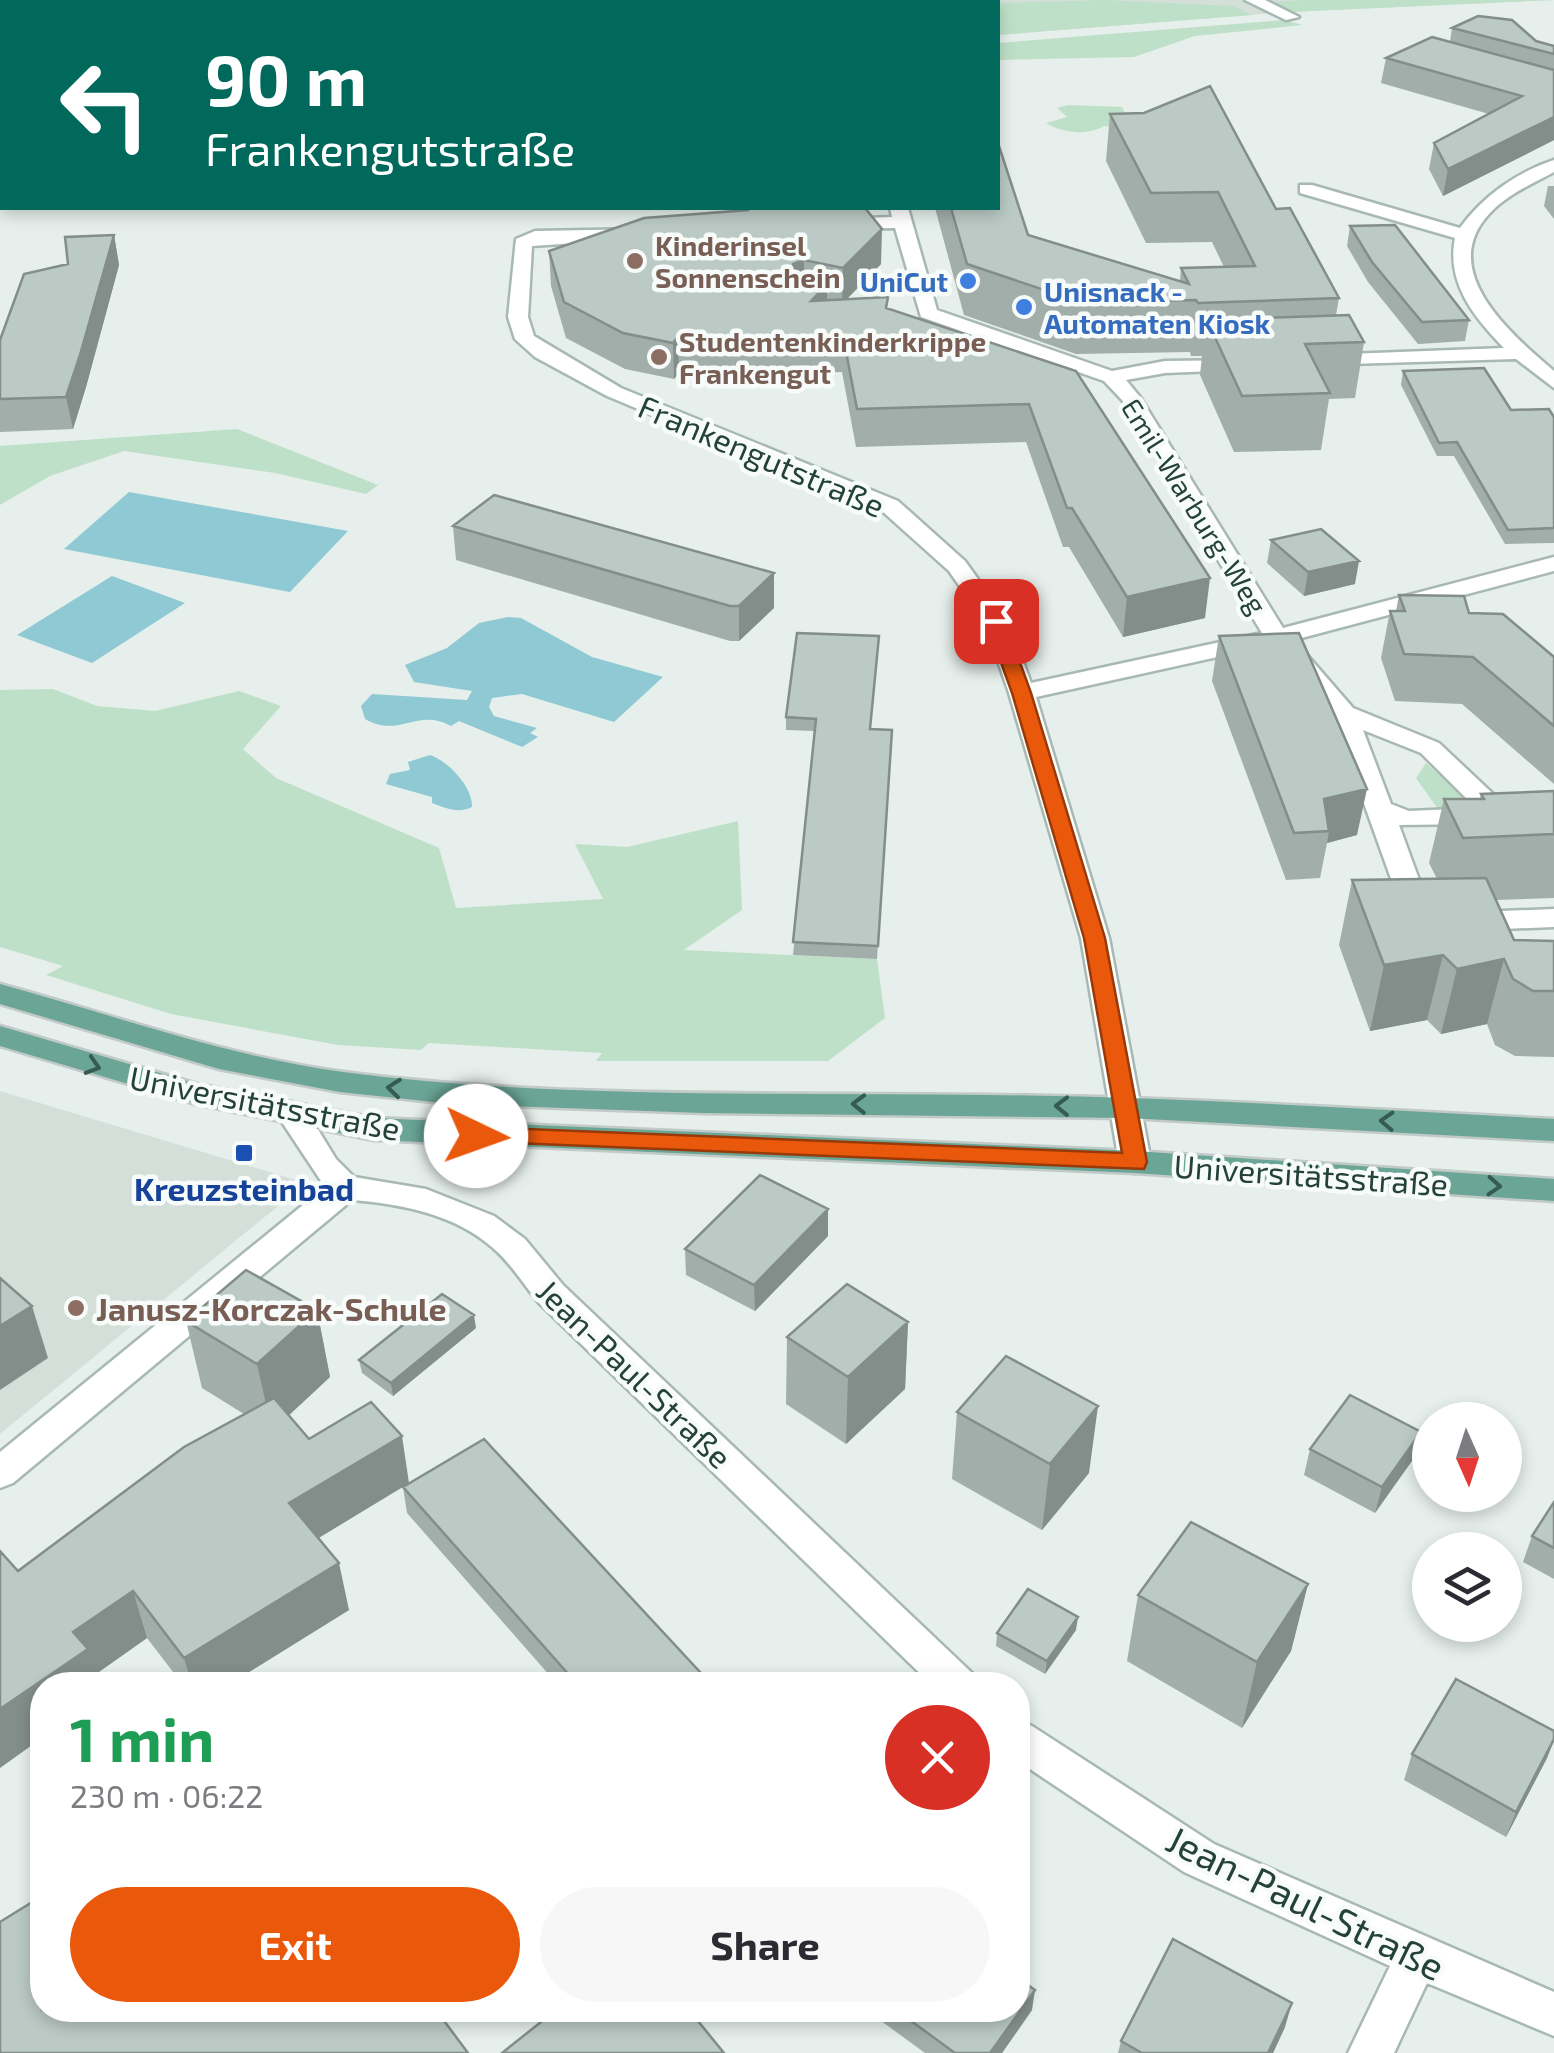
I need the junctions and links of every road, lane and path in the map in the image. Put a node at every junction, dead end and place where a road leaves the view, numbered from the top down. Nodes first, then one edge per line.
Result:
1 (1252, 0) edge
2 (1291, 17) dead end
3 (1554, 165) edge
4 (1306, 189) dead end
5 (901, 215) edge
6 (812, 224) edge
7 (651, 232) edge
8 (1462, 235) junction
9 (1520, 353) junction
10 (1300, 362) edge
11 (1262, 364) edge
12 (1110, 378) junction
13 (1554, 382) edge
14 (1554, 564) edge
15 (1277, 637) junction
16 (1022, 693) junction
17 (1344, 713) junction
18 (1378, 808) junction
19 (1500, 816) junction
20 (1554, 820) edge
21 (1554, 918) edge
22 (1477, 921) junction
23 (1494, 955) edge
24 (0, 994) edge
25 (0, 1036) edge
26 (1128, 1107) junction
27 (292, 1113) junction
28 (1554, 1130) edge
29 (1135, 1162) junction
30 (345, 1188) junction
31 (1554, 1190) edge
32 (0, 1472) edge
33 (944, 1672) edge
34 (1030, 1747) edge
35 (1417, 1957) junction
36 (1554, 2014) edge
37 (1370, 2053) edge

1 - 2 street
3 - 8 street
4 - 8 street
5 - 6 street
5 - 12 street, Emil-Warburg-Weg
7 - 16 street, Frankengutstraße
8 - 9 street
9 - 10 street
9 - 13 street
11 - 12 street, Emil-Warburg-Weg
12 - 15 street, Emil-Warburg-Weg
14 - 15 street, Emil-Warburg-Weg
15 - 16 street, Emil-Warburg-Weg
15 - 17 street, Emil-Warburg-Weg
16 - 26 street, Frankengutstraße
17 - 18 street, Emil-Warburg-Weg
17 - 19 street, Emil-Warburg-Weg
18 - 19 street
18 - 22 street, Emil-Warburg-Weg
19 - 20 street
21 - 22 street
22 - 23 street
26 -> 24 main road, Universitätsstraße
25 -> 27 main road, Universitätsstraße
28 -> 26 main road, Universitätsstraße
26 - 29 street, Frankengutstraße
27 - 29 main road, Universitätsstraße
27 - 30 street
29 -> 31 main road, Universitätsstraße
30 - 32 street
30 - 33 street, Jean-Paul-Straße
34 - 35 street, Jean-Paul-Straße
35 - 36 street, Jean-Paul-Straße
35 - 37 street

